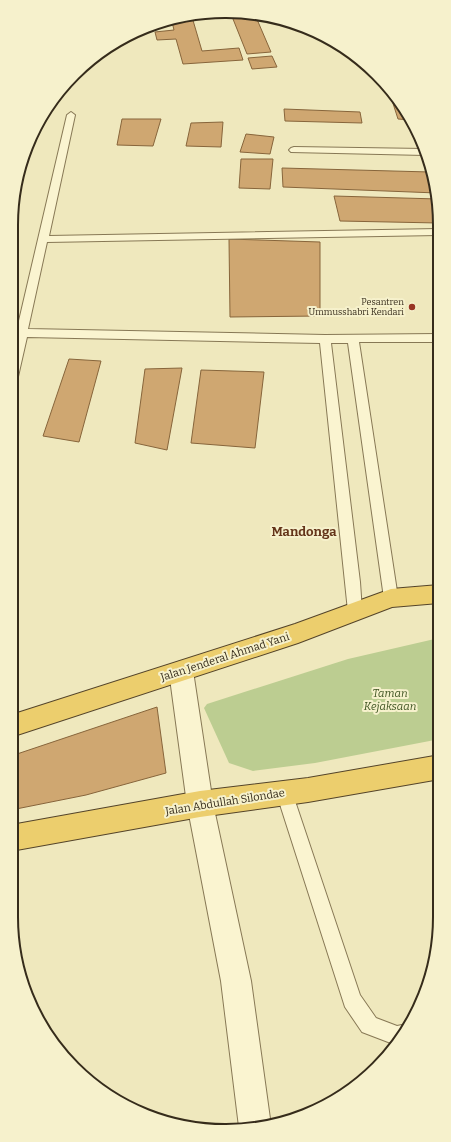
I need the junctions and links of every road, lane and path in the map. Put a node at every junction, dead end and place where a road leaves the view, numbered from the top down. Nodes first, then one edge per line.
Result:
1 (71, 115) dead end
2 (294, 150) dead end
3 (419, 152) edge
4 (433, 232) edge
5 (44, 239) junction
6 (23, 333) junction
7 (433, 338) edge
8 (325, 339) junction
9 (353, 339) junction
10 (18, 353) edge
11 (433, 594) edge
12 (391, 598) junction
13 (355, 611) junction
14 (181, 671) junction
15 (18, 724) edge
16 (433, 767) edge
17 (284, 792) junction
18 (200, 804) junction
19 (18, 837) edge
20 (396, 1035) edge
21 (254, 1122) edge

1 - 5 lane
2 - 3 lane
4 - 5 lane
5 - 6 lane
6 - 8 lane
6 - 10 lane
7 - 9 lane
8 - 9 lane
8 - 13 lane
9 - 12 lane
11 - 12 highway, Jalan Jenderal Ahmad Yani
12 - 13 highway, Jalan Jenderal Ahmad Yani
13 - 14 highway, Jalan Jenderal Ahmad Yani
14 - 15 highway, Jalan Jenderal Ahmad Yani
14 - 18 street
16 - 17 highway, Jalan Abdullah Silondae
17 - 18 highway, Jalan Abdullah Silondae
17 - 20 lane
18 - 19 highway, Jalan Abdullah Silondae
18 - 21 street

